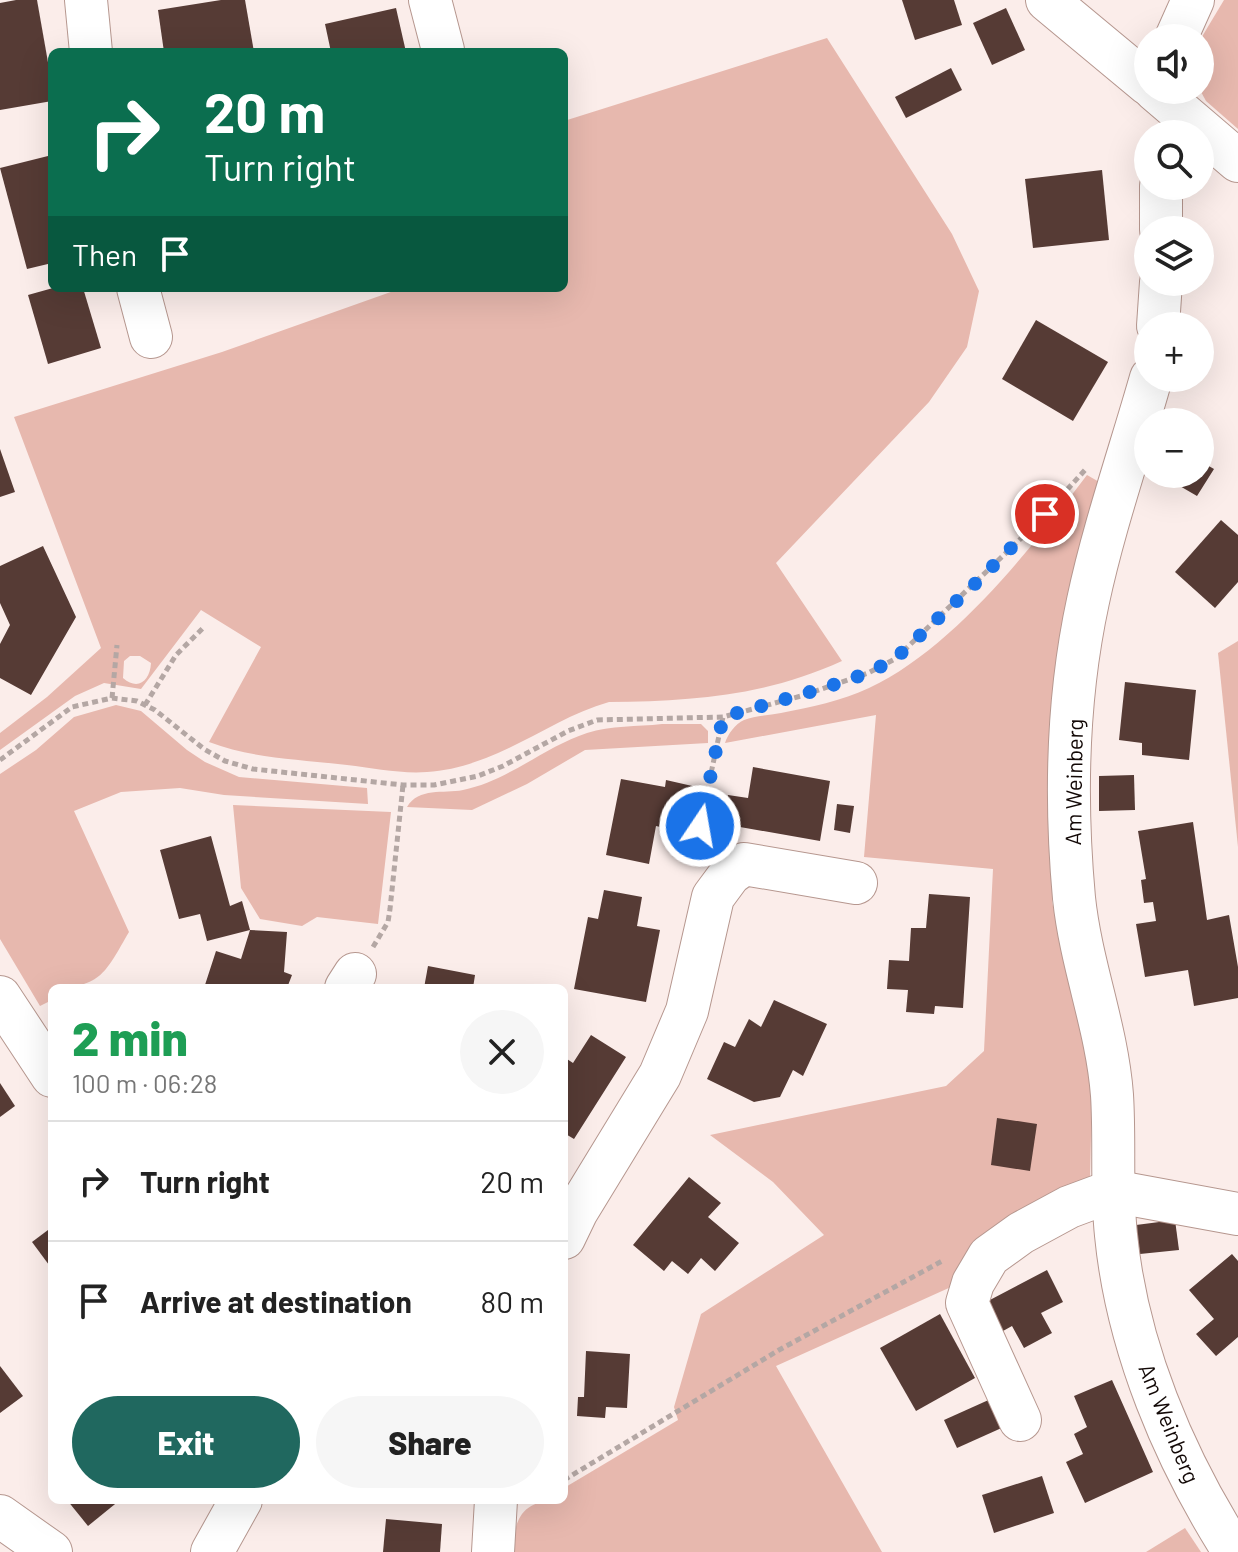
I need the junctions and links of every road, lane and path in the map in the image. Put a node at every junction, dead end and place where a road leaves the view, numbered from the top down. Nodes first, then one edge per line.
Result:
1 (86, 0) edge
2 (430, 0) edge
3 (1047, 0) edge
4 (1193, 0) edge
5 (1182, 24) edge
6 (91, 48) edge
7 (442, 48) edge
8 (1134, 78) edge
9 (1164, 104) edge
10 (1238, 161) edge
11 (139, 292) edge
12 (151, 337) dead end
13 (1147, 392) edge
14 (1128, 457) junction
15 (205, 626) dead end
16 (117, 645) dead end
17 (112, 698) junction
18 (145, 705) junction
19 (723, 717) junction
20 (0, 760) edge
21 (403, 785) junction
22 (856, 883) dead end
23 (713, 897) junction
24 (350, 981) edge
25 (0, 997) edge
26 (48, 1070) edge
27 (1112, 1191) junction
28 (1238, 1214) edge
29 (568, 1230) edge
30 (950, 1256) dead end
31 (1020, 1420) dead end
32 (568, 1478) edge
33 (239, 1504) edge
34 (496, 1504) edge
35 (0, 1516) edge
36 (51, 1552) edge
37 (212, 1552) edge
38 (493, 1552) edge
39 (1234, 1552) edge

1 - 6 street
2 - 7 street
3 - 8 street
4 - 5 street
9 - 10 street
11 - 12 street
13 - 14 street, Am Weinberg
14 - 19 path
14 - 27 street, Am Weinberg
15 - 18 path
16 - 17 path
17 - 18 path
17 - 20 path
18 - 21 path
19 - 21 path
19 - 23 path
21 - 24 path
22 - 23 street
23 - 29 street
25 - 26 street
27 - 28 street
27 - 31 street
27 - 39 street, Am Weinberg
30 - 32 path
33 - 37 street
34 - 38 street
35 - 36 street

